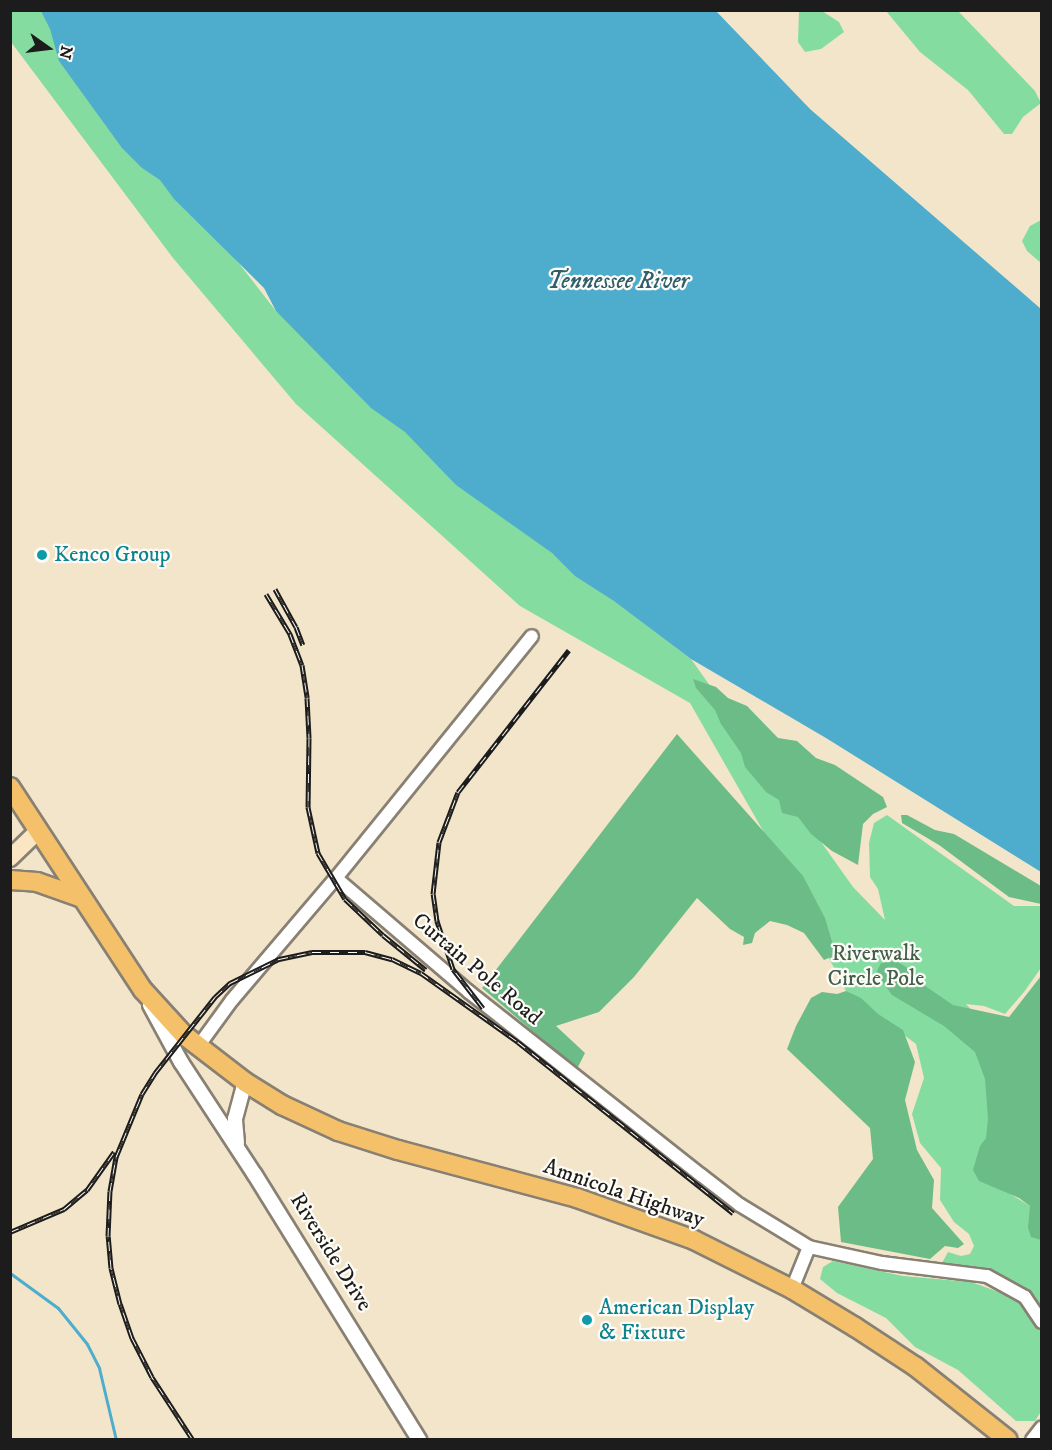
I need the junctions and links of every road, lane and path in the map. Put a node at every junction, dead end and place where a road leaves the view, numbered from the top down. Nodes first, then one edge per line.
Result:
1 (532, 636) dead end
2 (10, 787) edge
3 (39, 830) junction
4 (10, 858) edge
5 (336, 878) junction
6 (10, 880) edge
7 (82, 898) junction
8 (142, 990) junction
9 (197, 1048) junction
10 (245, 1083) junction
11 (237, 1148) junction
12 (809, 1247) junction
13 (792, 1289) junction
14 (1041, 1322) edge
15 (1041, 1427) edge
16 (419, 1440) edge
17 (1008, 1440) edge
18 (1032, 1440) edge

1 - 5 street
2 - 3 main road
3 - 4 main road
3 - 7 main road
5 - 9 street
5 - 12 street, Curtain Pole Road
6 - 7 main road
7 - 8 main road
8 - 9 main road
8 - 11 street
9 - 10 main road, Amnicola Highway
10 - 11 street, Riverside Drive
10 - 13 main road, Amnicola Highway
11 - 16 street, Riverside Drive
12 - 13 street
12 - 14 street, Curtain Pole Road
13 - 17 main road, Amnicola Highway
15 - 18 street

